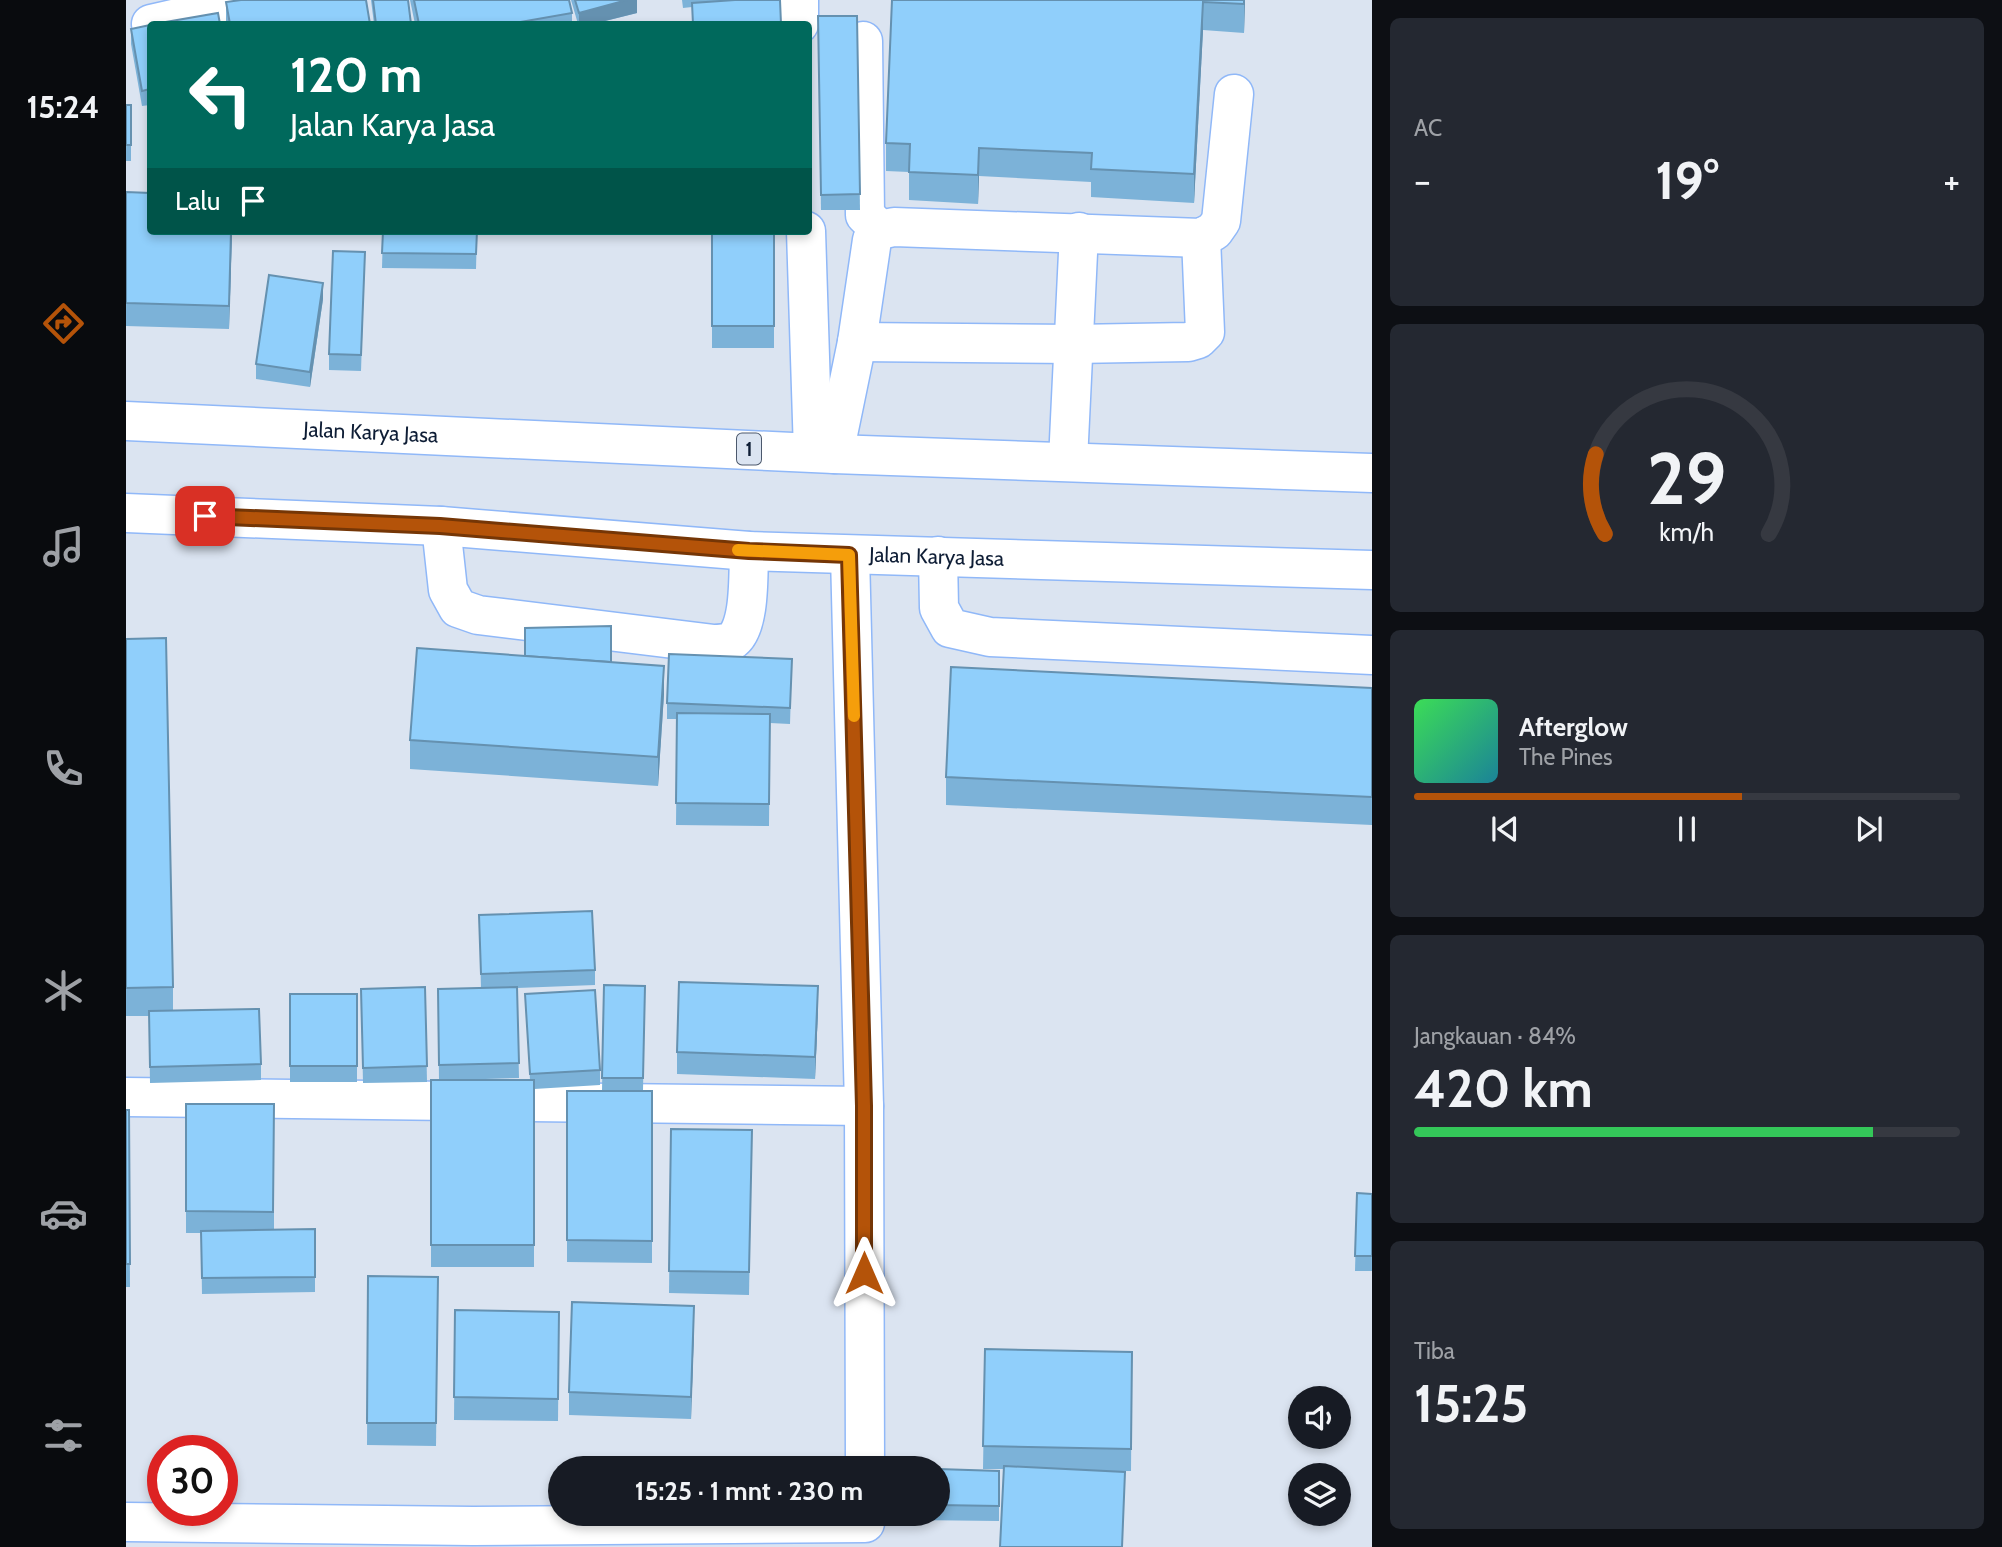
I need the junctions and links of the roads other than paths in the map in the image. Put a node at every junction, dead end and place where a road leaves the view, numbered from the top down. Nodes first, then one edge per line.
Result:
1 (257, 0) edge
2 (799, 0) edge
3 (164, 21) edge
4 (799, 21) edge
5 (863, 41) dead end
6 (1234, 94) dead end
7 (880, 230) junction
8 (1079, 232) junction
9 (806, 235) edge
10 (1201, 238) junction
11 (857, 342) junction
12 (1074, 344) junction
13 (126, 421) edge
14 (824, 453) junction
15 (1069, 461) junction
16 (1372, 473) edge
17 (126, 513) edge
18 (440, 526) junction
19 (749, 551) junction
20 (849, 555) junction
21 (938, 556) junction
22 (1372, 570) edge
23 (1372, 655) edge
24 (126, 1097) edge
25 (864, 1106) junction
26 (865, 1456) edge
27 (126, 1522) edge
28 (865, 1528) edge
29 (473, 1536) edge

1 - 3 main road
2 - 4 main road
5 - 7 main road
6 - 10 main road
7 - 8 main road
7 - 11 main road
8 - 10 main road
8 - 12 main road
9 - 14 main road
10 - 12 main road
11 - 12 main road
11 - 14 main road
12 - 15 main road
13 - 14 main road, Jalan Karya Jasa / 1
14 - 15 main road, Jalan Karya Jasa / 1
15 - 16 main road, Jalan Karya Jasa / 1
17 - 18 main road, Jalan Karya Jasa
18 - 19 main road, Jalan Karya Jasa
18 - 19 main road
19 - 20 main road, Jalan Karya Jasa
20 - 21 main road, Jalan Karya Jasa
20 - 25 main road
21 - 22 main road, Jalan Karya Jasa
21 - 23 main road
24 - 25 main road
25 - 26 main road
27 - 29 main road
28 - 29 main road

